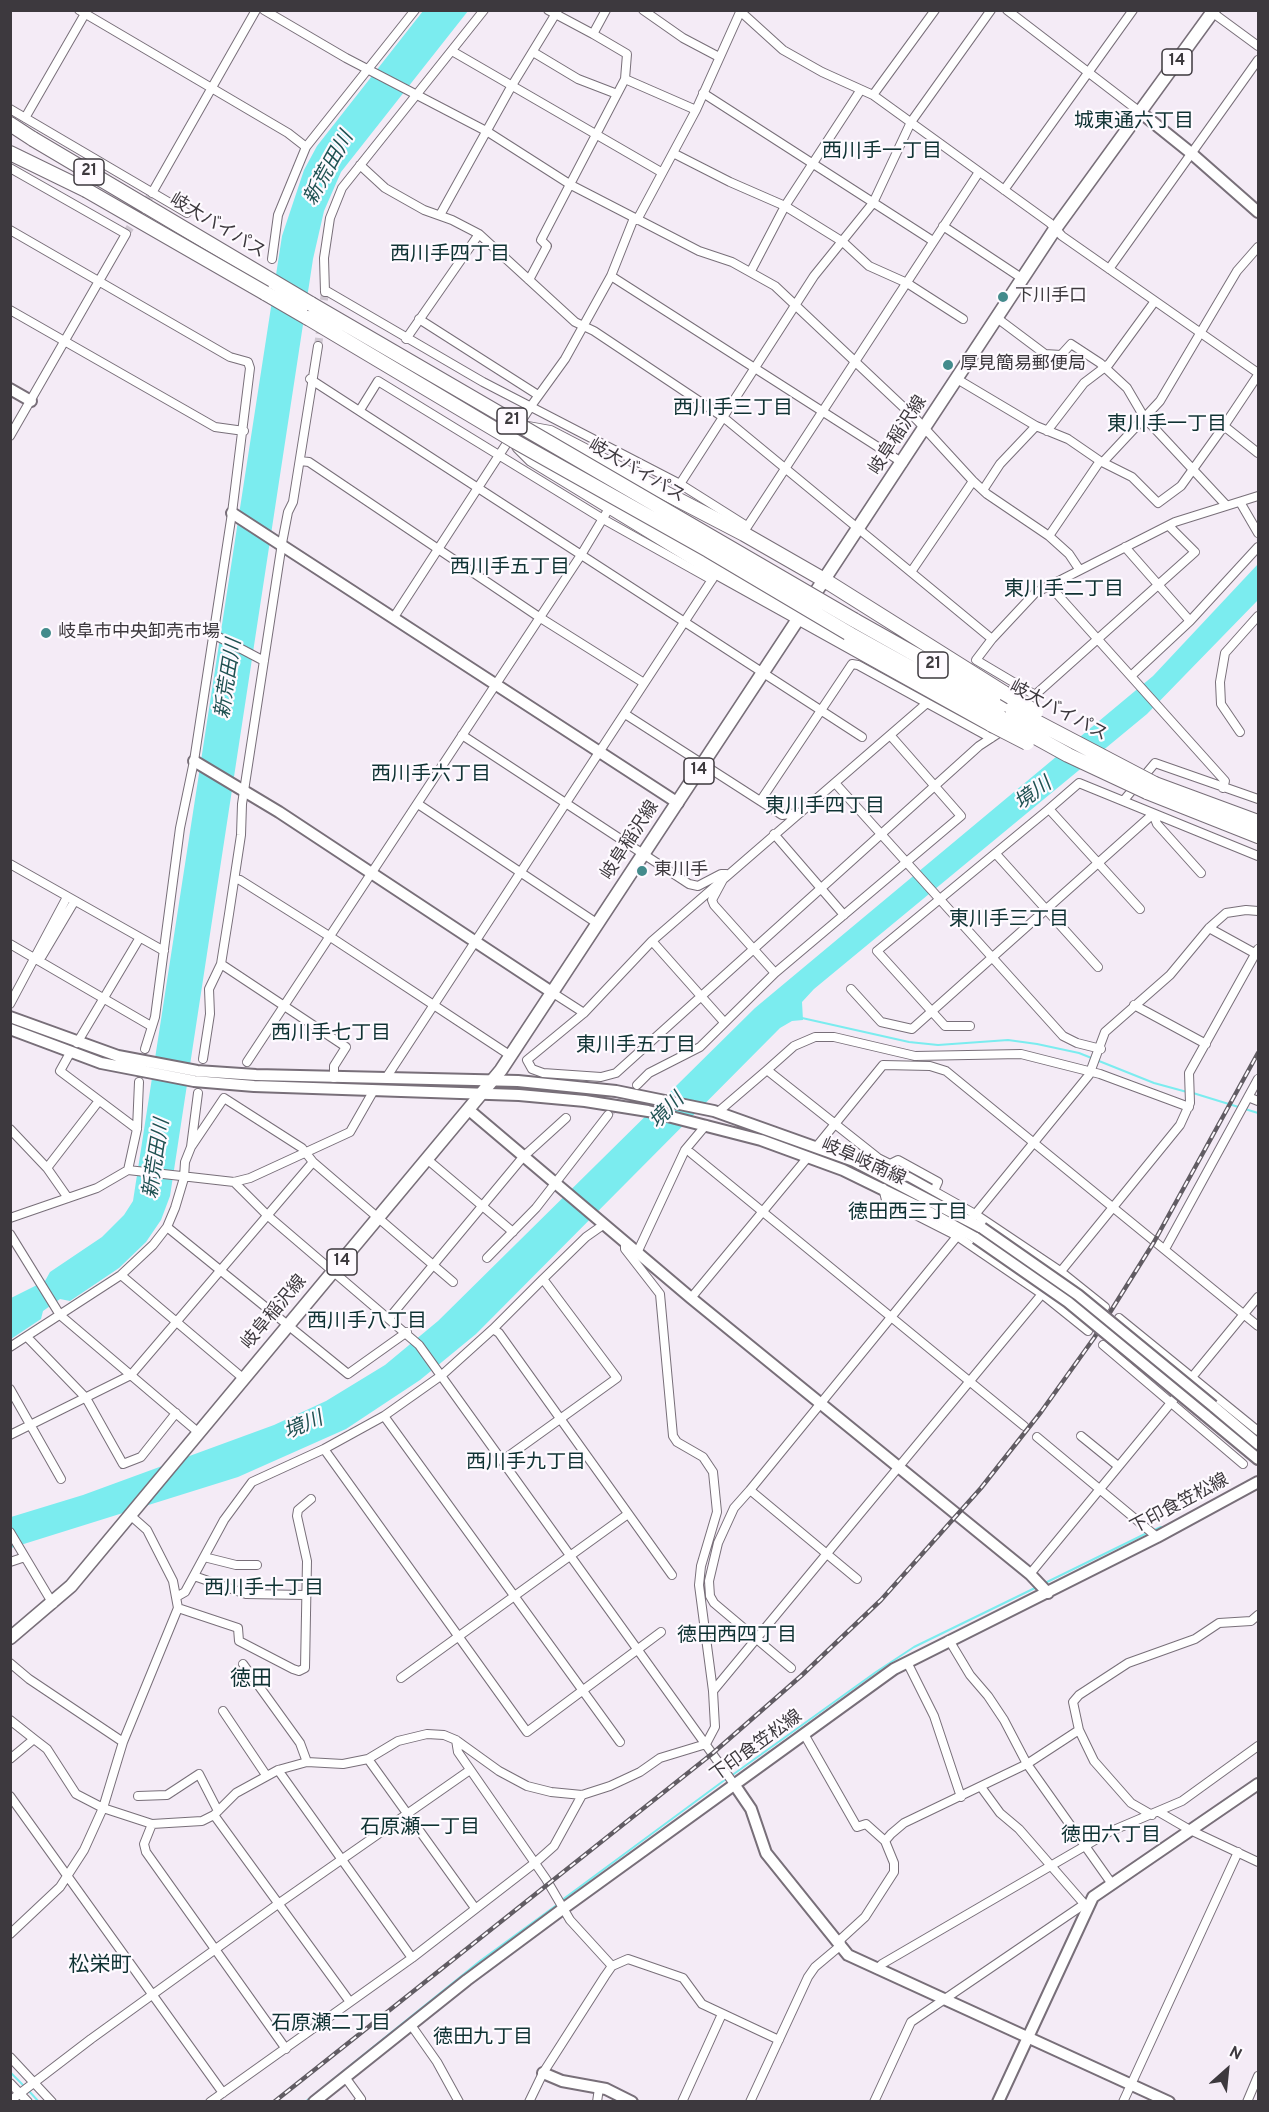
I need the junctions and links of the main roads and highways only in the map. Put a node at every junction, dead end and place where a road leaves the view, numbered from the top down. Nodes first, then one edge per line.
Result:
1 (1212, 11) edge
2 (10, 124) edge
3 (10, 153) edge
4 (523, 428) junction
5 (516, 442) junction
6 (826, 581) junction
7 (801, 617) junction
8 (851, 626) junction
9 (999, 723) junction
10 (1079, 744) junction
11 (1151, 788) junction
12 (1258, 822) edge
13 (1258, 836) edge
14 (10, 1638) edge

1 - 6 main road, 岐阜稲沢線 / 14
2 - 4 highway, 岐大バイパス / 21, bridge
3 - 5 highway, 岐大バイパス / 21, bridge
4 - 6 highway, 21
4 - 8 highway, 岐大バイパス / 21, bridge
5 - 7 highway, 21
5 - 8 highway, 岐大バイパス / 21, bridge
6 - 7 main road, 岐阜稲沢線 / 14
6 - 10 highway, 21, bridge
7 - 9 highway, 21
7 - 14 main road, 岐阜稲沢線 / 14
8 - 9 highway, 岐大バイパス / 21
9 - 10 highway, 岐大バイパス / 21, bridge
9 - 11 highway, 岐大バイパス / 21, bridge
10 - 11 highway, 岐大バイパス / 21, bridge
11 - 12 highway, 岐大バイパス / 21
11 - 13 highway, 岐大バイパス / 21

